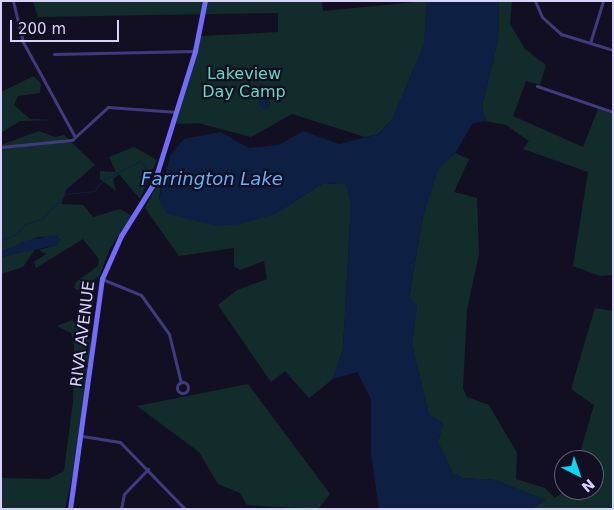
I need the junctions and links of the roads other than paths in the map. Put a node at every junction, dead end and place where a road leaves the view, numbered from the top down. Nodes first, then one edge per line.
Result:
1 (13, 1) edge
2 (205, 1) edge
3 (535, 1) edge
4 (603, 1) edge
5 (590, 43) junction
6 (613, 50) edge
7 (195, 51) junction
8 (54, 54) dead end
9 (537, 86) dead end
10 (178, 112) junction
11 (613, 112) edge
12 (75, 137) junction
13 (1, 147) edge
14 (102, 279) junction
15 (181, 383) dead end
16 (82, 436) junction
17 (148, 470) junction
18 (70, 509) edge
19 (121, 509) edge
20 (185, 509) edge

1 - 12 street
2 - 7 street, RIVA AVENUE
3 - 5 street
4 - 5 street
5 - 6 street
7 - 8 street
7 - 10 street, RIVA AVENUE
9 - 11 street
10 - 12 street
10 - 14 street, RIVA AVENUE
12 - 13 street
14 - 15 street
14 - 16 street, RIVA AVENUE
16 - 17 street
16 - 18 street, RIVA AVENUE
17 - 19 street
17 - 20 street

